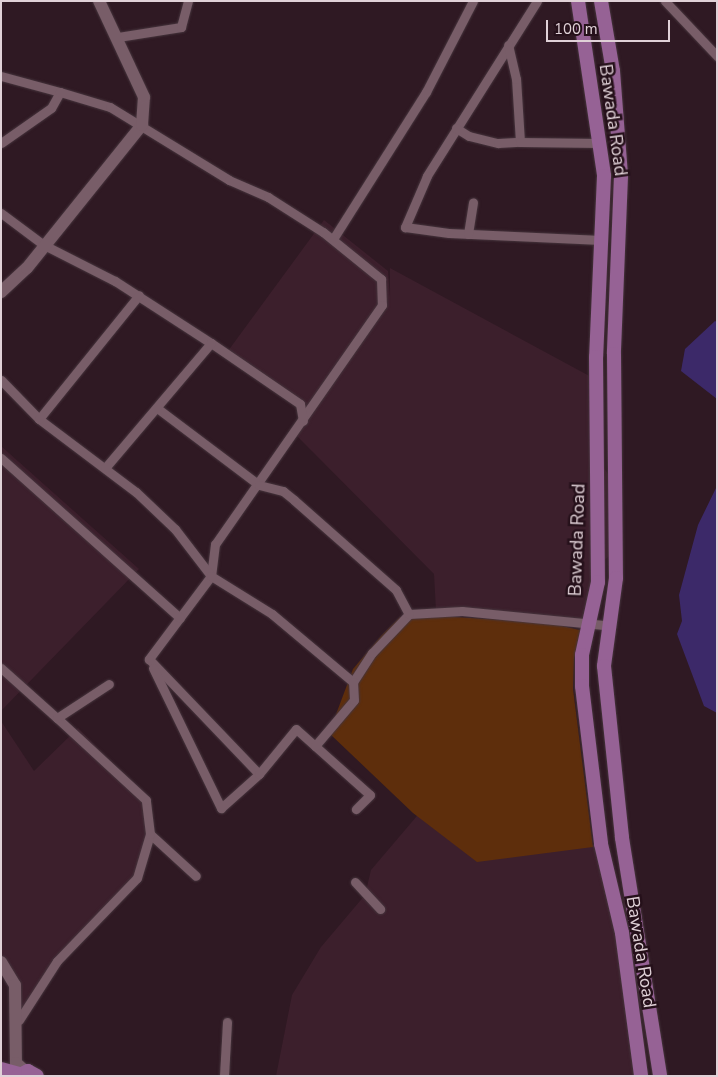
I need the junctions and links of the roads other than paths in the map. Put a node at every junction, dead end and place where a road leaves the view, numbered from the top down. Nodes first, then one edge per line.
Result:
1 (100, 1) edge
2 (188, 1) edge
3 (473, 1) edge
4 (537, 1) edge
5 (578, 1) edge
6 (601, 1) edge
7 (668, 3) edge
8 (118, 37) junction
9 (717, 42) edge
10 (508, 45) junction
11 (708, 48) junction
12 (717, 56) edge
13 (1, 76) edge
14 (60, 92) junction
15 (142, 124) junction
16 (456, 128) junction
17 (520, 142) junction
18 (1, 143) edge
19 (600, 143) junction
20 (473, 202) dead end
21 (1, 214) edge
22 (468, 234) junction
23 (333, 239) junction
24 (601, 240) junction
25 (44, 245) junction
26 (1, 292) edge
27 (139, 295) junction
28 (212, 343) junction
29 (1, 380) edge
30 (157, 408) junction
31 (39, 419) junction
32 (303, 421) junction
33 (1, 458) edge
34 (105, 468) junction
35 (259, 485) junction
36 (211, 576) junction
37 (409, 614) junction
38 (180, 618) junction
39 (591, 622) junction
40 (606, 625) junction
41 (149, 659) junction
42 (1, 668) edge
43 (353, 682) junction
44 (109, 684) dead end
45 (57, 718) junction
46 (315, 746) junction
47 (259, 774) junction
48 (356, 809) dead end
49 (150, 834) junction
50 (196, 876) dead end
51 (354, 882) dead end
52 (380, 909) dead end
53 (1, 962) edge
54 (19, 1020) junction
55 (227, 1022) dead end
56 (1, 1069) edge
57 (25, 1074) edge
58 (224, 1076) edge
59 (642, 1076) edge
60 (660, 1076) edge

1 - 8 street
2 - 8 street
3 - 23 street
4 - 10 street
5 - 19 main road, Bawada Road
6 - 40 main road
7 - 11 street
8 - 15 street
9 - 11 street
10 - 16 street
10 - 17 street
11 - 12 street
13 - 14 street
14 - 15 street
14 - 18 street
15 - 23 street
15 - 25 street
16 - 17 street
16 - 22 street
17 - 19 street
19 - 24 main road, Bawada Road
20 - 22 street
21 - 25 street
22 - 24 street
23 - 32 street
24 - 39 main road, Bawada Road
25 - 26 street
25 - 27 street
27 - 28 street
27 - 31 street
28 - 30 street
28 - 32 street
29 - 31 street
30 - 34 street
30 - 35 street
31 - 34 street
32 - 35 street
33 - 38 street
34 - 36 street
35 - 36 street
35 - 37 street
36 - 38 street
36 - 43 street
37 - 39 street
37 - 43 street
38 - 41 street
39 - 40 street
39 - 59 main road, Bawada Road
40 - 60 main road
41 - 47 street
41 - 47 street
42 - 45 street
43 - 46 street
44 - 45 street
45 - 49 street
46 - 47 street
46 - 48 street
49 - 50 street
49 - 54 street
51 - 52 street
53 - 54 street
54 - 57 street
55 - 58 street
56 - 57 main road

